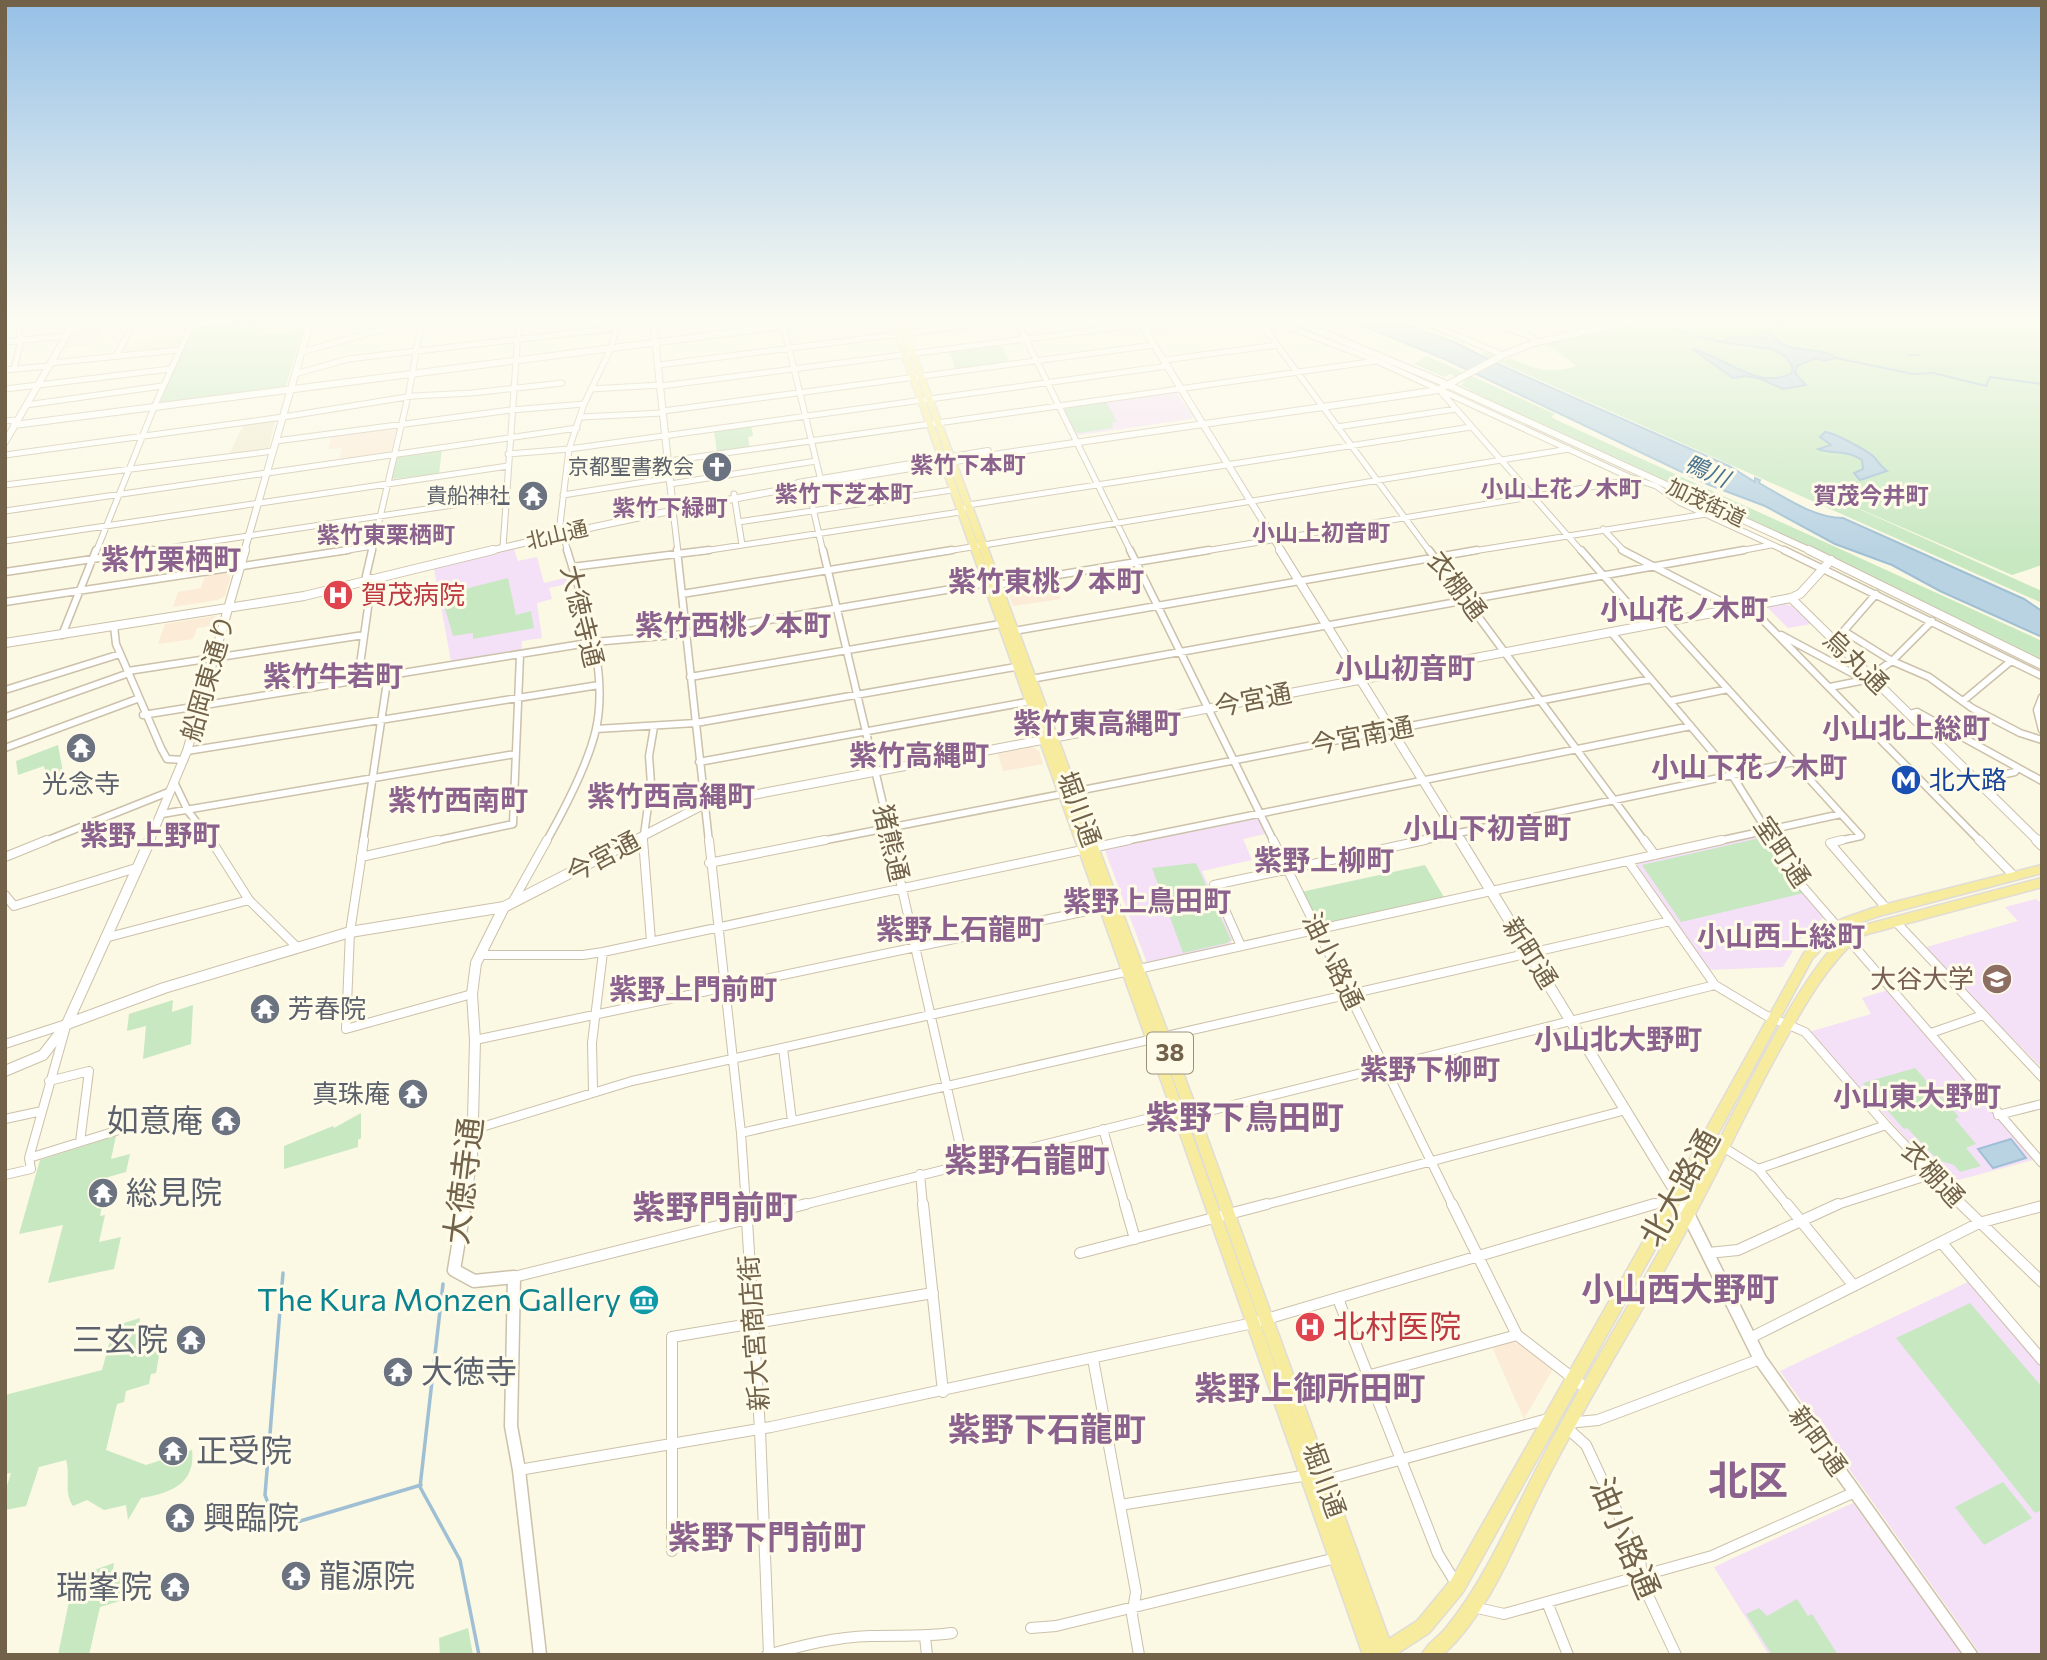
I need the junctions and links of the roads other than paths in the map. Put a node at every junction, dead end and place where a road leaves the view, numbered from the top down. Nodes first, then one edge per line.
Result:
1 (30, 396) edge
2 (90, 396) edge
3 (158, 396) edge
4 (242, 396) edge
5 (289, 396) edge
6 (404, 396) edge
7 (407, 396) edge
8 (512, 396) edge
9 (588, 396) edge
10 (662, 396) edge
11 (769, 396) edge
12 (800, 396) edge
13 (924, 396) edge
14 (951, 396) edge
15 (1054, 396) edge
16 (1128, 396) edge
17 (1187, 396) edge
18 (1314, 396) edge
19 (1380, 396) edge
20 (1443, 396) edge
21 (1455, 396) edge
22 (1479, 396) edge
23 (925, 400) junction
24 (584, 404) junction
25 (26, 405) junction
26 (1320, 405) junction
27 (1059, 406) junction
28 (154, 408) junction
29 (1456, 409) junction
30 (511, 410) junction
31 (663, 412) junction
32 (805, 416) junction
33 (283, 417) junction
34 (581, 417) junction
35 (5, 421) edge
36 (15, 423) junction
37 (1203, 423) junction
38 (934, 424) junction
39 (400, 425) junction
40 (1471, 427) junction
41 (577, 428) junction
42 (1337, 428) junction
43 (666, 435) junction
44 (143, 436) junction
45 (509, 438) junction
46 (6, 439) edge
47 (276, 441) junction
48 (811, 441) junction
49 (1076, 441) junction
50 (1351, 446) junction
51 (569, 449) junction
52 (1569, 449) junction
53 (273, 451) junction
54 (5, 454) edge
55 (394, 454) junction
56 (508, 454) junction
57 (947, 460) junction
58 (668, 461) junction
59 (816, 461) junction
60 (1501, 461) junction
61 (1229, 465) junction
62 (508, 466) junction
63 (131, 467) junction
64 (267, 473) junction
65 (1638, 479) junction
66 (670, 481) junction
67 (1378, 481) junction
68 (821, 482) junction
69 (387, 484) junction
70 (5, 485) edge
71 (808, 485) junction
72 (1098, 485) junction
73 (952, 489) junction
74 (119, 494) junction
75 (563, 495) junction
76 (506, 497) junction
77 (734, 497) junction
78 (1534, 497) junction
79 (1251, 501) junction
80 (258, 503) junction
81 (673, 508) junction
82 (964, 508) junction
83 (813, 510) junction
84 (5, 511) edge
85 (1706, 514) junction
86 (379, 516) junction
87 (1406, 518) junction
88 (738, 522) junction
89 (1116, 523) junction
90 (106, 526) junction
91 (1603, 529) junction
92 (560, 531) junction
93 (818, 534) junction
94 (1567, 534) junction
95 (249, 535) junction
96 (1274, 539) junction
97 (5, 541) edge
98 (503, 545) junction
99 (742, 545) junction
100 (1773, 545) junction
101 (373, 546) junction
102 (978, 546) junction
103 (678, 555) junction
104 (1435, 557) junction
105 (93, 559) junction
106 (1831, 560) junction
107 (1136, 562) junction
108 (1654, 566) junction
109 (240, 567) junction
110 (572, 567) junction
111 (1824, 568) junction
112 (827, 571) junction
113 (5, 572) edge
114 (1603, 576) junction
115 (370, 578) junction
116 (1300, 581) junction
117 (992, 584) junction
118 (80, 591) junction
119 (682, 594) junction
120 (1876, 594) junction
121 (1791, 598) junction
122 (1468, 600) junction
123 (5, 602) edge
124 (229, 606) junction
125 (1157, 606) junction
126 (1749, 606) junction
127 (836, 608) junction
128 (1734, 608) junction
129 (1666, 621) junction
130 (1932, 621) junction
131 (116, 624) junction
132 (1327, 625) junction
133 (1647, 625) junction
134 (1008, 626) junction
135 (64, 631) junction
136 (1844, 631) junction
137 (1611, 632) junction
138 (1774, 632) junction
139 (686, 634) junction
140 (364, 635) junction
141 (5, 637) edge
142 (1835, 641) junction
143 (594, 642) junction
144 (5, 643) edge
145 (846, 651) junction
146 (1506, 651) junction
147 (1180, 652) junction
148 (120, 654) junction
149 (520, 655) junction
150 (214, 658) junction
151 (2011, 661) junction
152 (1892, 662) junction
153 (2042, 665) edge
154 (1021, 666) junction
155 (129, 672) junction
156 (388, 675) junction
157 (2042, 676) edge
158 (690, 677) junction
159 (1868, 678) junction
160 (1031, 679) junction
161 (1360, 679) junction
162 (1651, 679) junction
163 (358, 680) junction
164 (599, 685) junction
165 (1830, 687) junction
166 (1728, 689) junction
167 (5, 690) edge
168 (855, 695) junction
169 (519, 697) junction
170 (2042, 697) edge
171 (137, 699) junction
172 (1034, 701) junction
173 (1542, 701) junction
174 (1670, 701) junction
175 (1963, 701) junction
176 (200, 706) junction
177 (1208, 708) junction
178 (1909, 714) junction
179 (143, 715) junction
180 (5, 717) edge
181 (382, 719) junction
182 (696, 723) junction
183 (1690, 726) junction
184 (654, 727) junction
185 (596, 729) junction
186 (1392, 730) junction
187 (2042, 730) edge
188 (864, 732) junction
189 (1048, 739) junction
190 (2042, 740) edge
191 (5, 747) edge
192 (1577, 749) junction
193 (515, 754) junction
194 (186, 755) junction
195 (1234, 761) junction
196 (699, 762) junction
197 (1794, 762) junction
198 (2017, 768) junction
199 (874, 772) junction
200 (1732, 775) junction
201 (373, 779) junction
202 (1423, 780) junction
203 (1977, 780) junction
204 (2042, 781) edge
205 (173, 788) junction
206 (1068, 794) junction
207 (1614, 800) junction
208 (705, 804) junction
209 (188, 811) junction
210 (1260, 813) junction
211 (162, 814) junction
212 (1841, 814) junction
213 (887, 828) junction
214 (1767, 831) junction
215 (1456, 834) junction
216 (643, 836) junction
217 (2042, 845) edge
218 (1087, 847) junction
219 (1655, 856) junction
220 (5, 857) edge
221 (361, 857) junction
222 (1628, 861) junction
223 (709, 863) junction
224 (136, 868) junction
225 (1288, 869) junction
226 (2042, 869) edge
227 (2014, 876) junction
228 (2042, 882) edge
229 (901, 888) junction
230 (1492, 891) junction
231 (5, 895) edge
232 (249, 900) junction
233 (508, 906) junction
234 (1109, 906) junction
235 (1891, 915) junction
236 (1670, 921) junction
237 (1837, 926) junction
238 (718, 927) junction
239 (1317, 930) junction
240 (350, 932) junction
241 (1847, 937) junction
242 (105, 938) junction
243 (651, 941) junction
244 (1241, 946) junction
245 (297, 947) junction
246 (915, 948) junction
247 (603, 952) junction
248 (1530, 953) junction
249 (480, 954) junction
250 (1132, 970) junction
251 (1715, 985) junction
252 (726, 989) junction
253 (472, 994) junction
254 (1349, 994) junction
255 (932, 1014) junction
256 (1983, 1015) junction
257 (597, 1016) junction
258 (1774, 1019) junction
259 (1572, 1021) junction
260 (67, 1024) junction
261 (1788, 1025) junction
262 (1931, 1033) junction
263 (1157, 1037) junction
264 (475, 1040) junction
265 (5, 1044) edge
266 (783, 1048) junction
267 (733, 1059) junction
268 (1385, 1068) junction
269 (5, 1071) edge
270 (2042, 1077) edge
271 (49, 1081) junction
272 (947, 1086) junction
273 (593, 1091) junction
274 (2042, 1104) edge
275 (1626, 1110) junction
276 (42, 1111) junction
277 (1178, 1111) junction
278 (1193, 1115) junction
279 (1998, 1115) junction
280 (5, 1119) edge
281 (792, 1121) junction
282 (1886, 1125) junction
283 (1103, 1129) junction
284 (472, 1130) junction
285 (116, 1131) dead end
286 (741, 1133) junction
287 (80, 1142) junction
288 (1723, 1147) junction
289 (29, 1158) junction
290 (1432, 1161) junction
291 (964, 1163) junction
292 (2042, 1163) edge
293 (1758, 1169) junction
294 (920, 1174) junction
295 (1933, 1174) junction
296 (5, 1175) edge
297 (1678, 1194) junction
298 (2042, 1206) edge
299 (1688, 1213) junction
300 (1229, 1214) junction
301 (1215, 1217) junction
302 (746, 1218) junction
303 (1800, 1221) junction
304 (1979, 1223) junction
305 (1135, 1239) junction
306 (1941, 1242) junction
307 (1707, 1253) junction
308 (1080, 1254) dead end
309 (1478, 1256) junction
310 (514, 1277) junction
311 (2042, 1282) edge
312 (1854, 1286) junction
313 (933, 1293) junction
314 (1340, 1297) junction
315 (1267, 1318) junction
316 (1253, 1323) junction
317 (753, 1324) junction
318 (1517, 1335) junction
319 (1750, 1339) junction
320 (2041, 1358) edge
321 (1093, 1359) junction
322 (1760, 1359) junction
323 (1368, 1376) junction
324 (1572, 1378) junction
325 (1587, 1389) junction
326 (943, 1392) junction
327 (1294, 1396) junction
328 (1551, 1418) junction
329 (1566, 1425) junction
330 (760, 1430) junction
331 (671, 1446) junction
332 (1401, 1461) junction
333 (519, 1470) junction
334 (1306, 1474) junction
335 (1325, 1482) junction
336 (1855, 1492) junction
337 (1120, 1505) junction
338 (671, 1551) dead end
339 (1336, 1558) junction
340 (1642, 1576) junction
341 (1457, 1586) junction
342 (1548, 1602) junction
343 (1133, 1607) junction
344 (1473, 1608) junction
345 (1031, 1628) dead end
346 (952, 1633) dead end
347 (925, 1637) junction
348 (1380, 1654) edge
349 (540, 1655) edge
350 (768, 1655) edge
351 (927, 1655) edge
352 (1139, 1655) edge
353 (1430, 1655) edge
354 (1568, 1655) edge
355 (1676, 1655) edge
356 (1971, 1655) edge

1 - 25 street
2 - 25 street
3 - 28 street
4 - 28 street
5 - 33 street, 船岡東通り
6 - 33 street
7 - 39 street
8 - 30 street
9 - 24 street, 大徳寺通
10 - 31 street
11 - 31 street
12 - 32 street
13 - 23 main road, 堀川通 / 38
14 - 23 street
15 - 27 street, 油小路通
16 - 27 street
17 - 37 street, 新町通
18 - 26 street, 衣棚通
19 - 26 street, 北山通
20 - 29 street
21 - 52 street
22 - 106 street, 加茂街道
23 - 32 street
23 - 38 main road, 堀川通 / 38
24 - 30 street
24 - 34 street, 大徳寺通
25 - 36 street
26 - 37 street, 北山通
26 - 42 street, 衣棚通
27 - 38 street
27 - 49 street, 油小路通
28 - 36 street
28 - 44 street
29 - 40 street
29 - 42 street
30 - 39 street
30 - 45 street
31 - 34 street
31 - 43 street
32 - 43 street
32 - 48 street
33 - 44 street
33 - 47 street, 船岡東通り
34 - 41 street, 大徳寺通
35 - 36 street
36 - 46 street
37 - 49 street, 北山通
37 - 61 street, 新町通
38 - 48 street
38 - 57 main road, 堀川通 / 38
39 - 47 street
39 - 55 street
40 - 50 street
40 - 60 street
41 - 45 street
41 - 51 street, 大徳寺通
42 - 50 street, 衣棚通
43 - 51 street
43 - 58 street
44 - 54 street
44 - 63 street
45 - 55 street
45 - 56 street
47 - 53 street, 船岡東通り
48 - 58 street
48 - 59 street
49 - 57 street, 北山通
49 - 72 street, 油小路通
50 - 61 street
50 - 67 street, 衣棚通
51 - 56 street
51 - 75 street, 大徳寺通
52 - 60 street
52 - 65 street
53 - 63 street
53 - 64 street, 船岡東通り
55 - 64 street
55 - 69 street
56 - 62 street
57 - 68 street, 北山通
57 - 73 main road, 堀川通 / 38
57 - 82 main road, 堀川通 / 38
58 - 66 street
59 - 66 street
59 - 68 street
60 - 67 street
60 - 78 street
61 - 72 street
61 - 79 street, 新町通
62 - 69 street
62 - 76 street
63 - 70 street
63 - 74 street
64 - 74 street
64 - 80 street, 船岡東通り
65 - 78 street
65 - 85 street
66 - 75 street
66 - 81 street
67 - 79 street
67 - 87 street, 衣棚通
68 - 71 street, 北山通
69 - 80 street
69 - 86 street
71 - 77 street, 北山通
71 - 83 street, 猪熊通
72 - 82 street
72 - 89 street, 油小路通
73 - 82 main road, 堀川通 / 38
73 - 83 street
74 - 84 street
74 - 90 street
75 - 92 street, 大徳寺通
76 - 86 street
76 - 98 street
77 - 81 street, 北山通
77 - 88 street
78 - 87 street
78 - 94 street
79 - 89 street
79 - 96 street, 新町通
80 - 90 street
80 - 95 street, 船岡東通り
81 - 92 street, 北山通
81 - 103 street, 新大宮商店街
82 - 93 street
82 - 102 main road, 堀川通 / 38
83 - 88 street
83 - 93 street, 猪熊通
85 - 91 street
85 - 100 street
86 - 95 street
86 - 101 street
87 - 96 street
87 - 104 street, 衣棚通
88 - 99 street
89 - 102 street
89 - 107 street, 油小路通
90 - 97 street
90 - 105 street
91 - 94 street
91 - 108 street
92 - 98 street, 北山通
92 - 110 street, 大徳寺通
93 - 99 street
93 - 112 street, 猪熊通
94 - 104 street
94 - 114 street
95 - 105 street
95 - 109 street, 船岡東通り
96 - 107 street
96 - 116 street, 新町通
98 - 115 street, 北山通
99 - 103 street
100 - 108 street
100 - 111 street
101 - 109 street
101 - 115 street
102 - 112 street
102 - 117 main road, 堀川通 / 38
103 - 110 street
103 - 119 street, 新大宮商店街
104 - 116 street
104 - 122 street, 衣棚通
105 - 113 street
105 - 118 street
106 - 111 street, 今宮通
106 - 153 street, 加茂街道
107 - 117 street
107 - 125 street, 油小路通
108 - 114 street
108 - 128 street
109 - 118 street
109 - 124 street, 船岡東通り
110 - 143 street, 大徳寺通
111 - 120 street
111 - 121 street, 今宮通
112 - 119 street
112 - 127 street, 猪熊通
114 - 122 street
114 - 133 street
115 - 124 street, 北山通
115 - 140 street
116 - 125 street
116 - 132 street, 新町通
117 - 127 street
117 - 134 main road, 堀川通 / 38
118 - 123 street
118 - 135 street
119 - 139 street, 新大宮商店街
120 - 130 street
120 - 136 street
121 - 126 street, 今宮通
121 - 142 street, 烏丸通
122 - 132 street
122 - 146 street, 衣棚通
124 - 131 street, 北山通
124 - 150 street, 船岡東通り
125 - 134 street
125 - 147 street, 油小路通
126 - 128 street, 今宮通
126 - 138 street
127 - 139 street
127 - 145 street, 猪熊通
128 - 129 street, 今宮通
129 - 133 street, 今宮通
129 - 166 street
130 - 151 street
130 - 152 street
131 - 135 street, 北山通
131 - 148 street
132 - 147 street
132 - 161 street, 新町通
133 - 137 street, 今宮通
134 - 145 street
134 - 154 main road, 堀川通 / 38
135 - 141 street, 北山通
135 - 144 street, 北山通
136 - 142 street
136 - 152 street
137 - 146 street, 今宮通
137 - 162 street, 室町通
138 - 159 street
138 - 165 street
139 - 143 street
139 - 158 street, 新大宮商店街
140 - 150 street
140 - 163 street
142 - 159 street, 烏丸通
143 - 149 street
143 - 164 street, 大徳寺通
145 - 158 street
145 - 168 street, 猪熊通
146 - 161 street, 今宮通
146 - 173 street, 衣棚通
147 - 160 street
147 - 177 street, 油小路通
148 - 155 street
148 - 167 street
149 - 156 street
149 - 169 street
150 - 155 street
150 - 176 street, 船岡東通り
151 - 157 street
151 - 175 street
152 - 159 street
152 - 175 street
154 - 160 main road, 堀川通 / 38
154 - 168 street
154 - 172 main road, 堀川通 / 38
155 - 171 street
155 - 180 street
156 - 163 street
156 - 181 street
158 - 182 street, 新大宮商店街
159 - 165 street
159 - 178 street, 烏丸通
160 - 172 main road, 堀川通 / 38
161 - 177 street, 今宮通
161 - 186 street, 新町通
162 - 173 street, 今宮南通
162 - 174 street, 室町通
163 - 176 street
164 - 169 street
164 - 185 street, 大徳寺通
165 - 227 street
166 - 174 street
166 - 197 street
168 - 182 street
168 - 188 street, 猪熊通
169 - 181 street
169 - 193 street
170 - 187 street
171 - 179 street
171 - 191 street
172 - 188 street
172 - 189 main road, 堀川通 / 38
173 - 186 street, 今宮南通
173 - 192 street, 衣棚通
174 - 183 street, 室町通
175 - 190 street
176 - 179 street
176 - 194 street, 船岡東通り
177 - 189 street, 今宮通
177 - 195 street, 油小路通
178 - 198 street
178 - 203 street, 烏丸通
179 - 194 street
181 - 194 street
181 - 201 street
182 - 184 street
182 - 196 street, 新大宮商店街
183 - 192 street
183 - 200 street, 室町通
184 - 185 street
184 - 216 street
185 - 233 street, 大徳寺通
186 - 195 street, 今宮南通
186 - 202 street, 新町通
188 - 196 street
188 - 199 street, 猪熊通
189 - 199 street, 今宮通
189 - 206 main road, 堀川通 / 38
192 - 202 street
192 - 207 street, 衣棚通
193 - 201 street
193 - 221 street
194 - 205 street, 船岡東通り
195 - 206 street, 今宮南通
195 - 210 street, 油小路通
196 - 208 street, 新大宮商店街
197 - 200 street
197 - 212 street
198 - 203 street
198 - 204 street
199 - 208 street, 今宮通
199 - 213 street, 猪熊通
200 - 207 street
200 - 214 street, 室町通
201 - 209 street
201 - 221 street
202 - 210 street
202 - 215 street, 新町通
203 - 217 street, 烏丸通
205 - 209 street
205 - 211 street, 船岡東通り
205 - 220 street
206 - 213 street, 今宮南通
206 - 218 main road, 堀川通 / 38
207 - 215 street
207 - 219 street, 衣棚通
208 - 216 street, 今宮通
208 - 223 street, 新大宮商店街
209 - 211 street
209 - 232 street
210 - 218 street
210 - 225 street, 油小路通
211 - 224 street, 船岡東通り
212 - 214 street
212 - 235 street
213 - 223 street, 今宮南通
213 - 229 street, 猪熊通
214 - 219 street
214 - 237 street, 室町通
215 - 225 street
215 - 230 street, 新町通
216 - 233 street, 今宮通
216 - 243 street
218 - 229 street
218 - 234 main road, 堀川通 / 38
219 - 222 street
221 - 240 street
222 - 230 street
222 - 236 street, 衣棚通
223 - 238 street, 新大宮商店街
224 - 231 street
224 - 242 street, 船岡東通り
225 - 239 street, 油小路通
225 - 244 street
226 - 227 main road, 北大路通
227 - 235 main road, 北大路通
228 - 235 main road, 北大路通
229 - 238 street
229 - 246 street, 猪熊通
230 - 239 street
230 - 248 street, 新町通
232 - 242 street
232 - 245 street
233 - 240 street, 今宮通
233 - 249 street, 大徳寺通
234 - 246 street
234 - 250 main road, 堀川通 / 38
235 - 237 main road, 北大路通
235 - 241 main road, 北大路通
235 - 256 street
236 - 248 street
236 - 251 street, 衣棚通
237 - 241 street, 室町通
237 - 258 main road, 北大路通
238 - 243 street
238 - 252 street, 新大宮商店街
239 - 244 street
239 - 254 street, 油小路通
240 - 245 street, 今宮通
240 - 253 street
241 - 261 main road, 北大路通
241 - 262 street, 室町通
242 - 260 street, 船岡東通り
243 - 247 street
244 - 250 street
245 - 260 street, 今宮通
246 - 252 street
246 - 255 street, 猪熊通
247 - 249 street
247 - 257 street
248 - 254 street
248 - 259 street, 新町通
249 - 253 street, 大徳寺通
250 - 255 street
250 - 263 main road, 堀川通 / 38
251 - 258 street, 衣棚通
251 - 259 street
252 - 257 street
252 - 267 street, 新大宮商店街
253 - 264 street, 大徳寺通
254 - 263 street
254 - 268 street, 油小路通
255 - 266 street
255 - 272 street, 猪熊通
256 - 262 street
256 - 270 street
257 - 264 street
257 - 273 street
258 - 261 street, 衣棚通
258 - 297 main road, 北大路通
259 - 268 street
259 - 275 street, 新町通
260 - 265 street
260 - 269 street
260 - 271 street
261 - 282 street, 衣棚通
261 - 288 main road, 北大路通
262 - 279 street, 室町通
263 - 272 street
263 - 277 main road, 堀川通 / 38
263 - 278 main road, 堀川通 / 38
264 - 284 street, 大徳寺通
266 - 267 street
266 - 281 street
267 - 273 street
267 - 286 street, 新大宮商店街
268 - 278 street
268 - 290 street, 油小路通
271 - 276 street
271 - 287 street
272 - 281 street
272 - 291 street, 猪熊通
273 - 284 street
274 - 279 street
275 - 290 street
275 - 297 street, 新町通
276 - 280 street
276 - 289 street
277 - 278 street
277 - 283 street
277 - 301 main road, 堀川通 / 38
278 - 300 main road, 堀川通 / 38
279 - 292 street, 室町通
281 - 286 street
282 - 293 street
282 - 295 street, 衣棚通
283 - 291 street
283 - 305 street
284 - 310 street, 大徳寺通
285 - 287 street
286 - 302 street, 新大宮商店街
287 - 289 street
288 - 293 street
288 - 299 main road, 北大路通
289 - 296 street
290 - 300 street
290 - 309 street, 油小路通
291 - 294 street
293 - 303 street
294 - 302 street
294 - 313 street
295 - 303 street
295 - 304 street, 衣棚通
297 - 299 street, 新町通
297 - 309 street
297 - 324 main road, 北大路通
298 - 304 street
299 - 307 street, 新町通
299 - 325 main road, 北大路通
300 - 301 street
300 - 315 main road, 堀川通 / 38
301 - 305 street
301 - 316 main road, 堀川通 / 38
302 - 310 street
302 - 317 street, 新大宮商店街
303 - 307 street
303 - 312 street
304 - 306 street
304 - 311 street, 衣棚通
305 - 308 street
306 - 312 street
306 - 320 street, 衣棚通
307 - 319 street, 新町通
309 - 314 street
309 - 318 street, 油小路通
310 - 333 street
312 - 319 street
313 - 317 street
313 - 326 street
314 - 315 street
314 - 323 street
315 - 316 street
315 - 327 main road, 堀川通 / 38
316 - 321 street
316 - 334 main road, 堀川通 / 38
317 - 330 street, 新大宮商店街
317 - 331 street
318 - 323 street
318 - 324 street, 油小路通
319 - 322 street, 新町通
321 - 326 street
321 - 337 street
322 - 329 street
322 - 336 street, 新町通
323 - 327 street
323 - 332 street
324 - 325 street, 油小路通
324 - 328 main road, 北大路通
325 - 329 main road, 北大路通
326 - 330 street
327 - 335 main road, 堀川通 / 38
328 - 332 street
328 - 341 main road, 北大路通
329 - 340 street, 油小路通
329 - 344 main road, 北大路通
330 - 331 street
330 - 350 street, 新大宮商店街
331 - 333 street
331 - 338 street
332 - 335 street
332 - 341 street
333 - 349 street
334 - 335 street
334 - 337 street
334 - 339 main road, 堀川通 / 38
335 - 348 main road, 堀川通 / 38
336 - 340 street
336 - 356 street, 新町通
337 - 343 street
339 - 343 street
339 - 348 main road, 堀川通 / 38
340 - 342 street
340 - 355 street, 油小路通
341 - 348 main road, 北大路通
342 - 344 street
342 - 354 street
343 - 345 street
343 - 352 street
344 - 353 main road, 北大路通
346 - 347 street
347 - 350 street
347 - 351 street

